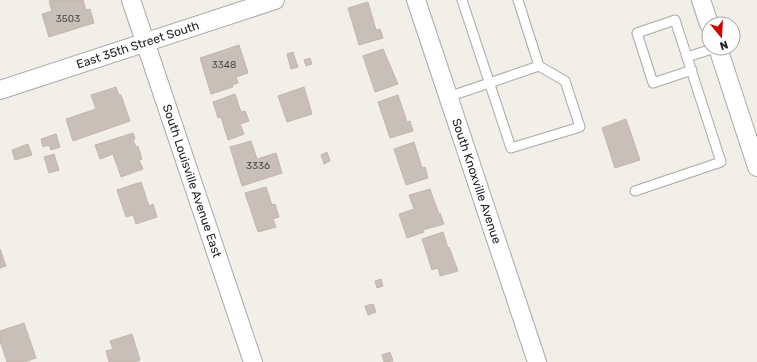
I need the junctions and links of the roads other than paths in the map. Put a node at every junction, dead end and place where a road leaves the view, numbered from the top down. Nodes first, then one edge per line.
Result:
1 (131, 0) edge
2 (275, 0) edge
3 (416, 0) edge
4 (462, 0) edge
5 (518, 0) edge
6 (701, 0) edge
7 (707, 16) edge
8 (145, 43) junction
9 (701, 52) edge
10 (721, 56) edge
11 (687, 57) junction
12 (539, 66) junction
13 (692, 70) junction
14 (490, 82) junction
15 (0, 90) edge
16 (448, 96) junction
17 (757, 167) edge
18 (635, 191) dead end
19 (253, 362) edge
20 (537, 362) edge

1 - 8 street, South Louisville Avenue East
2 - 8 street, East 35th Street South
3 - 16 street, South Knoxville Avenue
4 - 14 lane
5 - 12 lane
6 - 7 street
8 - 15 street, East 35th Street South
8 - 19 street, South Louisville Avenue East
9 - 11 lane
10 - 17 street
11 - 13 lane
11 - 13 lane
12 - 14 lane
12 - 14 lane
13 - 18 lane
14 - 16 lane
16 - 20 street, South Knoxville Avenue

